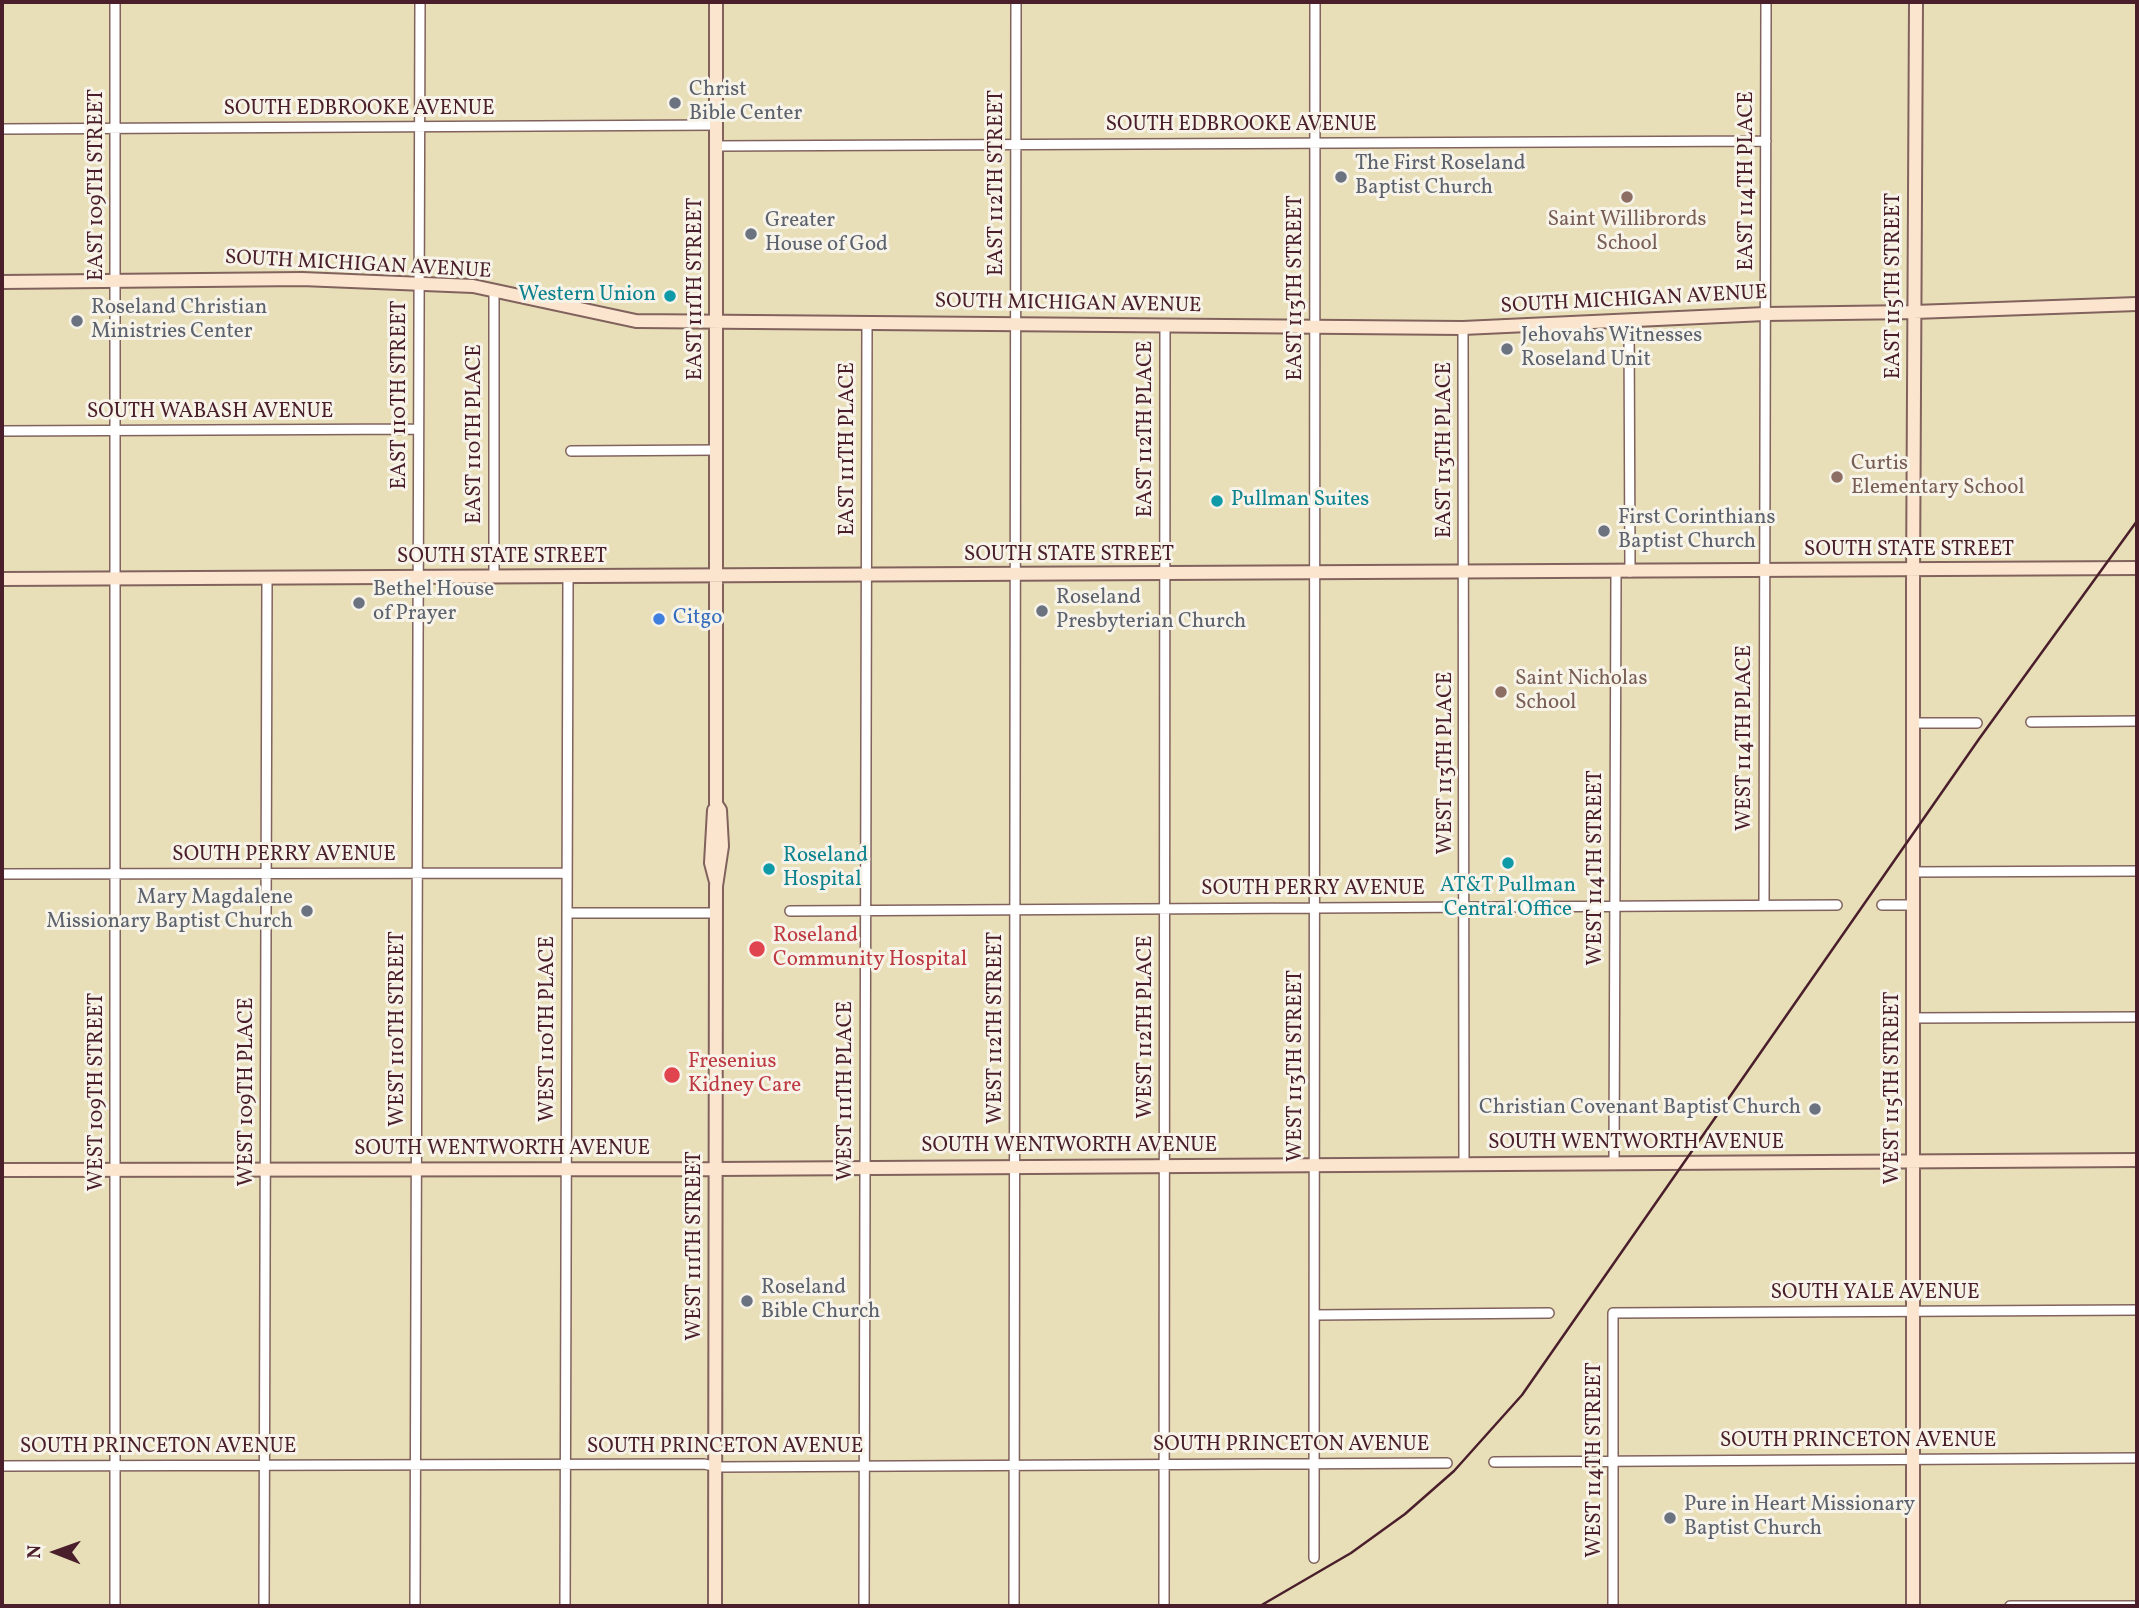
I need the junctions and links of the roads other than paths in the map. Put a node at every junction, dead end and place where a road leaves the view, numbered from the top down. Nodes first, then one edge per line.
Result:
1 (115, 2) edge
2 (420, 2) edge
3 (716, 2) edge
4 (1016, 2) edge
5 (1315, 2) edge
6 (1766, 2) edge
7 (1916, 2) edge
8 (717, 125) junction
9 (419, 127) junction
10 (115, 128) junction
11 (2, 129) edge
12 (1766, 141) junction
13 (1315, 144) junction
14 (1016, 145) junction
15 (717, 146) junction
16 (116, 280) junction
17 (2, 282) edge
18 (419, 284) junction
19 (494, 290) junction
20 (2137, 304) edge
21 (1914, 312) junction
22 (1765, 314) junction
23 (716, 321) junction
24 (1629, 321) junction
25 (867, 323) junction
26 (1016, 324) junction
27 (1165, 325) junction
28 (1315, 327) junction
29 (1463, 328) junction
30 (418, 429) junction
31 (116, 430) junction
32 (2, 431) edge
33 (717, 450) junction
34 (571, 452) dead end
35 (2137, 568) edge
36 (1913, 570) junction
37 (1764, 571) junction
38 (1616, 572) junction
39 (1630, 572) junction
40 (1315, 573) junction
41 (1464, 573) junction
42 (1165, 574) junction
43 (1015, 575) junction
44 (866, 576) junction
45 (494, 577) junction
46 (568, 577) junction
47 (717, 577) junction
48 (117, 578) junction
49 (267, 578) junction
50 (417, 578) junction
51 (2, 579) edge
52 (2137, 721) edge
53 (2031, 722) dead end
54 (1913, 723) junction
55 (1977, 723) dead end
56 (2137, 871) edge
57 (116, 873) junction
58 (266, 873) junction
59 (416, 873) junction
60 (567, 873) junction
61 (1913, 873) junction
62 (2, 874) edge
63 (1764, 905) junction
64 (1838, 905) dead end
65 (1882, 905) dead end
66 (1913, 905) junction
67 (1615, 906) junction
68 (1465, 907) junction
69 (1165, 908) junction
70 (1315, 908) junction
71 (1015, 909) junction
72 (864, 910) junction
73 (790, 911) dead end
74 (566, 913) junction
75 (716, 913) junction
76 (2137, 1017) edge
77 (1913, 1018) junction
78 (2137, 1160) edge
79 (1913, 1161) junction
80 (1464, 1164) junction
81 (1614, 1164) junction
82 (1165, 1166) junction
83 (1315, 1166) junction
84 (865, 1167) junction
85 (1014, 1167) junction
86 (2, 1170) edge
87 (116, 1170) junction
88 (265, 1170) junction
89 (416, 1170) junction
90 (566, 1170) junction
91 (716, 1170) junction
92 (2137, 1310) edge
93 (1913, 1311) junction
94 (1549, 1313) dead end
95 (1614, 1313) joint
96 (1315, 1315) junction
97 (2137, 1458) edge
98 (1913, 1459) junction
99 (1613, 1461) junction
100 (1494, 1462) dead end
101 (1315, 1463) junction
102 (1447, 1463) dead end
103 (565, 1464) junction
104 (1164, 1464) junction
105 (115, 1465) junction
106 (265, 1465) junction
107 (415, 1465) junction
108 (1014, 1465) junction
109 (2, 1466) edge
110 (715, 1466) junction
111 (865, 1466) junction
112 (1314, 1558) dead end
113 (115, 1606) edge
114 (264, 1606) edge
115 (415, 1606) edge
116 (565, 1606) edge
117 (715, 1606) edge
118 (864, 1606) edge
119 (1014, 1606) edge
120 (1164, 1606) edge
121 (1613, 1606) edge
122 (1913, 1606) edge
123 (2010, 1606) edge
124 (2137, 1606) edge

1 - 10 street, EAST 109TH STREET
2 - 9 street, EAST 110TH STREET
3 - 8 street, EAST 111TH STREET
4 - 14 street, EAST 112TH STREET
5 - 13 street, EAST 113TH STREET
6 - 12 street, EAST 114TH PLACE
7 - 21 street, EAST 115TH STREET
8 - 9 street, SOUTH EDBROOKE AVENUE
8 - 15 street, EAST 111TH STREET
9 - 10 street, SOUTH EDBROOKE AVENUE
9 - 18 street, EAST 110TH STREET
10 - 11 street, SOUTH EDBROOKE AVENUE
10 - 16 street, EAST 109TH STREET
12 - 13 street, SOUTH EDBROOKE AVENUE
12 - 22 street, EAST 114TH PLACE
13 - 14 street, SOUTH EDBROOKE AVENUE
13 - 28 street, EAST 113TH STREET
14 - 15 street, SOUTH EDBROOKE AVENUE
14 - 26 street, EAST 112TH STREET
15 - 23 street, EAST 111TH STREET
16 - 17 street, SOUTH MICHIGAN AVENUE
16 - 18 street, SOUTH MICHIGAN AVENUE
16 - 31 street, EAST 109TH STREET
18 - 19 street, SOUTH MICHIGAN AVENUE
18 - 30 street, EAST 110TH STREET
19 - 23 street, SOUTH MICHIGAN AVENUE
19 - 45 street, EAST 110TH PLACE
20 - 21 street, SOUTH MICHIGAN AVENUE
21 - 22 street, SOUTH MICHIGAN AVENUE
21 - 36 street, EAST 115TH STREET
22 - 24 street, SOUTH MICHIGAN AVENUE
22 - 37 street, EAST 114TH PLACE
23 - 25 street, SOUTH MICHIGAN AVENUE
23 - 33 street, EAST 111TH STREET
24 - 29 street, SOUTH MICHIGAN AVENUE
24 - 39 street
25 - 26 street, SOUTH MICHIGAN AVENUE
25 - 44 street, EAST 111TH PLACE
26 - 27 street, SOUTH MICHIGAN AVENUE
26 - 43 street, EAST 112TH STREET
27 - 28 street, SOUTH MICHIGAN AVENUE
27 - 42 street, EAST 112TH PLACE
28 - 29 street, SOUTH MICHIGAN AVENUE
28 - 40 street, EAST 113TH STREET
29 - 41 street, EAST 113TH PLACE
30 - 31 street, SOUTH WABASH AVENUE
30 - 50 street, EAST 110TH STREET
31 - 32 street, SOUTH WABASH AVENUE
31 - 48 street, EAST 109TH STREET
33 - 34 street
33 - 47 street, EAST 111TH STREET
35 - 36 street, SOUTH STATE STREET
36 - 37 street, SOUTH STATE STREET
36 - 54 street, WEST 115TH STREET
37 - 39 street, SOUTH STATE STREET
37 - 63 street, WEST 114TH PLACE
38 - 39 street, SOUTH STATE STREET
38 - 41 street, SOUTH STATE STREET
38 - 67 street, WEST 114TH STREET
40 - 41 street, SOUTH STATE STREET
40 - 42 street, SOUTH STATE STREET
40 - 70 street, WEST 113TH STREET
41 - 68 street, WEST 113TH PLACE
42 - 43 street, SOUTH STATE STREET
42 - 69 street, WEST 112TH PLACE
43 - 44 street, SOUTH STATE STREET
43 - 71 street, WEST 112TH STREET
44 - 47 street, SOUTH STATE STREET
44 - 72 street, WEST 111TH PLACE
45 - 46 street, SOUTH STATE STREET
45 - 50 street, SOUTH STATE STREET
46 - 47 street, SOUTH STATE STREET
46 - 60 street, WEST 110TH PLACE
47 - 75 street, WEST 111TH STREET
48 - 49 street, SOUTH STATE STREET
48 - 51 street, SOUTH STATE STREET
48 - 57 street, WEST 109TH STREET
49 - 50 street, SOUTH STATE STREET
49 - 58 street, WEST 109TH PLACE
50 - 59 street, WEST 110TH STREET
52 - 53 street
54 - 55 street
54 - 61 street, WEST 115TH STREET
56 - 61 street
57 - 58 street, SOUTH PERRY AVENUE
57 - 62 street, SOUTH PERRY AVENUE
57 - 87 street, WEST 109TH STREET
58 - 59 street, SOUTH PERRY AVENUE
58 - 88 street, WEST 109TH PLACE
59 - 60 street, SOUTH PERRY AVENUE
59 - 89 street, WEST 110TH STREET
60 - 74 street, WEST 110TH PLACE
61 - 66 street, WEST 115TH STREET
63 - 64 street, SOUTH PERRY AVENUE
63 - 67 street, SOUTH PERRY AVENUE
65 - 66 street
66 - 77 street, WEST 115TH STREET
67 - 68 street, SOUTH PERRY AVENUE
67 - 81 street, WEST 114TH STREET
68 - 70 street, SOUTH PERRY AVENUE
68 - 80 street, WEST 113TH PLACE
69 - 70 street, SOUTH PERRY AVENUE
69 - 71 street, SOUTH PERRY AVENUE
69 - 82 street, WEST 112TH PLACE
70 - 83 street, WEST 113TH STREET
71 - 72 street, SOUTH PERRY AVENUE
71 - 85 street, WEST 112TH STREET
72 - 73 street, SOUTH PERRY AVENUE
72 - 84 street, WEST 111TH PLACE
74 - 75 street
74 - 90 street, WEST 110TH PLACE
75 - 91 street, WEST 111TH STREET
76 - 77 street
77 - 79 street, WEST 115TH STREET
78 - 79 street, SOUTH WENTWORTH AVENUE
79 - 81 street, SOUTH WENTWORTH AVENUE
79 - 93 street, WEST 115TH STREET
80 - 81 street, SOUTH WENTWORTH AVENUE
80 - 83 street, SOUTH WENTWORTH AVENUE
82 - 83 street, SOUTH WENTWORTH AVENUE
82 - 85 street, SOUTH WENTWORTH AVENUE
82 - 104 street, WEST 112TH PLACE
83 - 96 street, WEST 113TH STREET
84 - 85 street, SOUTH WENTWORTH AVENUE
84 - 91 street, SOUTH WENTWORTH AVENUE
84 - 111 street, WEST 111TH PLACE
85 - 108 street, WEST 112TH STREET
86 - 87 street, SOUTH WENTWORTH AVENUE
87 - 88 street, SOUTH WENTWORTH AVENUE
87 - 105 street, WEST 109TH STREET
88 - 89 street, SOUTH WENTWORTH AVENUE
88 - 106 street, WEST 109TH PLACE
89 - 90 street, SOUTH WENTWORTH AVENUE
89 - 107 street, WEST 110TH STREET
90 - 91 street, SOUTH WENTWORTH AVENUE
90 - 103 street, WEST 110TH PLACE
91 - 110 street, WEST 111TH STREET
92 - 93 street, SOUTH YALE AVENUE
93 - 95 street, SOUTH YALE AVENUE
93 - 98 street, WEST 115TH STREET
94 - 96 street
95 - 99 street, WEST 114TH STREET
96 - 101 street, WEST 113TH STREET
97 - 98 street, SOUTH PRINCETON AVENUE
98 - 99 street, SOUTH PRINCETON AVENUE
98 - 122 street, WEST 115TH STREET
99 - 100 street, SOUTH PRINCETON AVENUE
99 - 121 street, WEST 114TH STREET
101 - 102 street, SOUTH PRINCETON AVENUE
101 - 104 street, SOUTH PRINCETON AVENUE
101 - 112 street, WEST 113TH STREET
103 - 107 street, SOUTH PRINCETON AVENUE
103 - 110 street, SOUTH PRINCETON AVENUE
103 - 116 street, WEST 110TH PLACE
104 - 108 street, SOUTH PRINCETON AVENUE
104 - 120 street, WEST 112TH PLACE
105 - 106 street, SOUTH PRINCETON AVENUE
105 - 109 street, SOUTH PRINCETON AVENUE
105 - 113 street, WEST 109TH STREET
106 - 107 street, SOUTH PRINCETON AVENUE
106 - 114 street, WEST 109TH PLACE
107 - 115 street, WEST 110TH STREET
108 - 111 street, SOUTH PRINCETON AVENUE
108 - 119 street, WEST 112TH STREET
110 - 111 street, SOUTH PRINCETON AVENUE
110 - 117 street, WEST 111TH STREET
111 - 118 street, WEST 111TH PLACE
123 - 124 street

